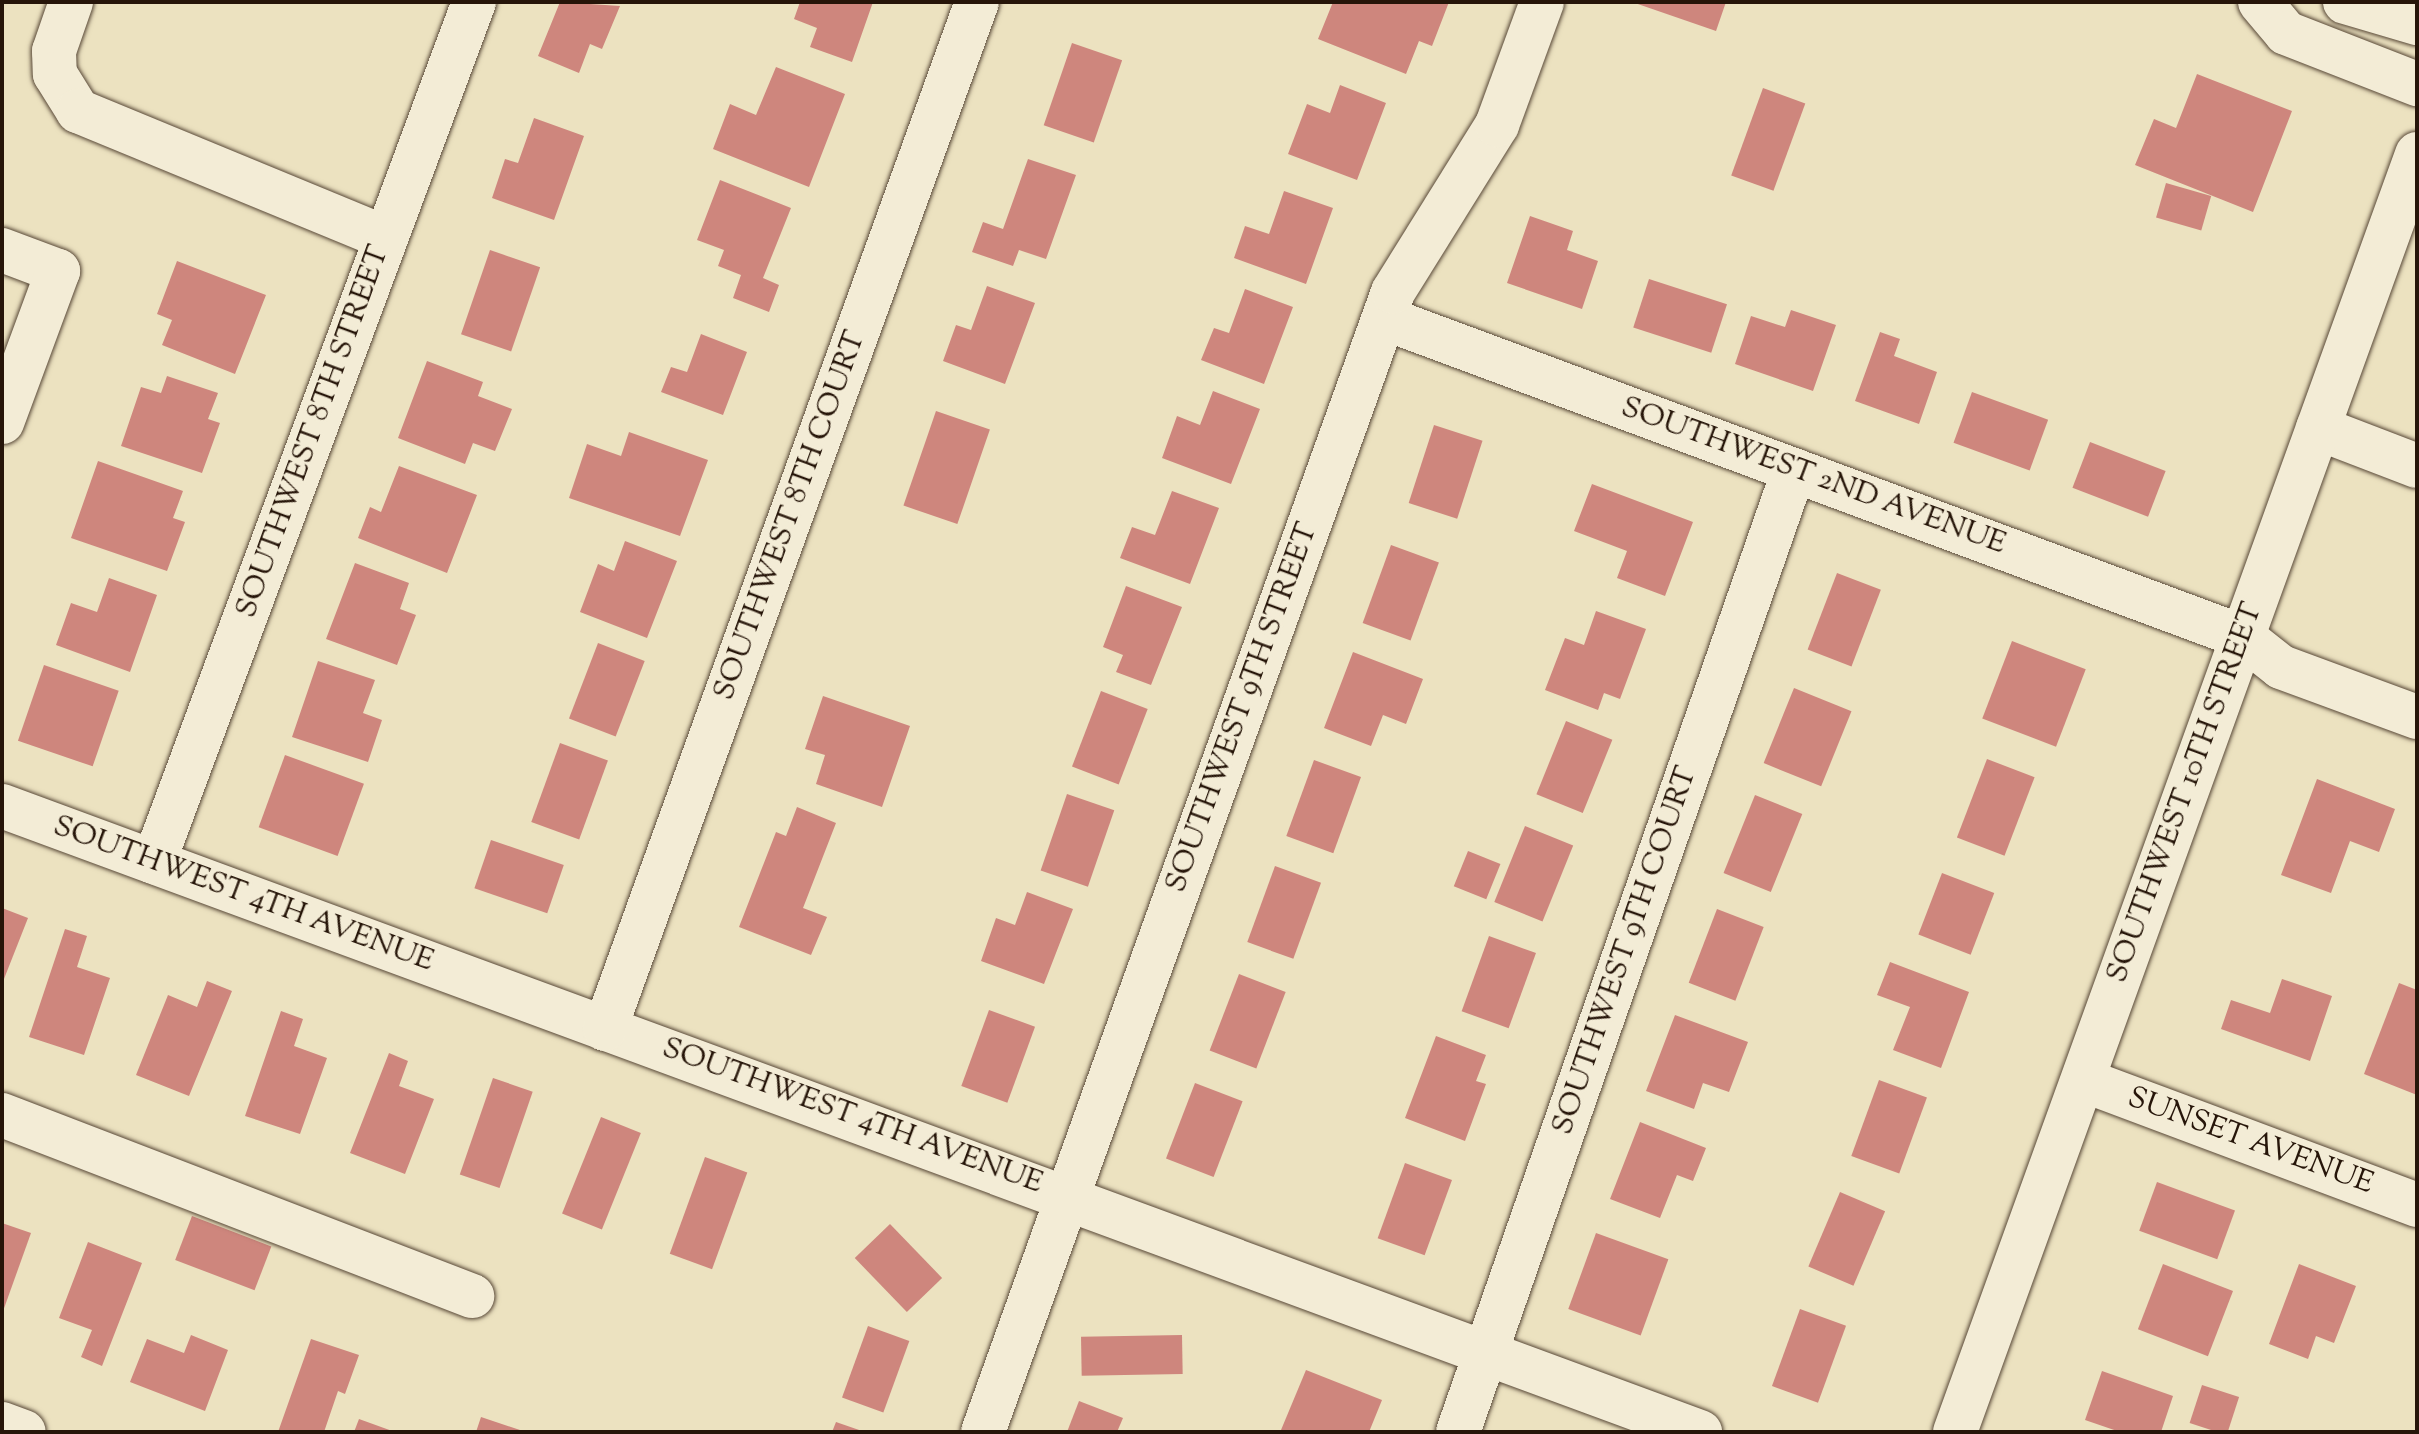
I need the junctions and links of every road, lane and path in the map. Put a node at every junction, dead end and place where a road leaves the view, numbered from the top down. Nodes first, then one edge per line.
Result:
1 (71, 2) edge
2 (474, 2) edge
3 (977, 2) edge
4 (1542, 2) edge
5 (2260, 2) edge
6 (2345, 2) edge
7 (2417, 23) edge
8 (2417, 84) edge
9 (2417, 154) edge
10 (386, 238) junction
11 (2, 250) edge
12 (1384, 318) junction
13 (2, 422) edge
14 (2318, 428) junction
15 (2417, 466) edge
16 (1794, 470) junction
17 (2243, 637) junction
18 (2417, 717) edge
19 (2, 806) edge
20 (154, 862) junction
21 (605, 1029) junction
22 (2083, 1080) junction
23 (2, 1115) edge
24 (1067, 1195) junction
25 (2417, 1205) edge
26 (472, 1296) dead end
27 (1486, 1351) junction
28 (2, 1424) edge
29 (24, 1432) edge
30 (983, 1432) edge
31 (1458, 1432) edge
32 (1700, 1432) edge
33 (1955, 1432) edge

1 - 10 street
2 - 10 street, SOUTHWEST 8TH STREET
3 - 21 street, SOUTHWEST 8TH COURT
4 - 12 street, SOUTHWEST 9TH STREET
5 - 8 street
6 - 7 street
9 - 14 street, SOUTHWEST 10TH STREET
10 - 20 street, SOUTHWEST 8TH STREET
11 - 13 street
12 - 16 street, SOUTHWEST 2ND AVENUE
12 - 24 street, SOUTHWEST 9TH STREET
14 - 15 street
14 - 17 street, SOUTHWEST 10TH STREET
16 - 17 street, SOUTHWEST 2ND AVENUE
16 - 27 street, SOUTHWEST 9TH COURT
17 - 18 street, SOUTHWEST 2ND AVENUE
17 - 22 street, SOUTHWEST 10TH STREET
19 - 20 street, SOUTHWEST 4TH AVENUE
20 - 21 street, SOUTHWEST 4TH AVENUE
21 - 24 street, SOUTHWEST 4TH AVENUE
22 - 25 street, SUNSET AVENUE
22 - 33 street, SOUTHWEST 10TH STREET
23 - 26 street
24 - 27 street, SOUTHWEST 4TH AVENUE
24 - 30 street, SOUTHWEST 9TH STREET
27 - 31 street, SOUTHWEST 9TH COURT
27 - 32 street, SOUTHWEST 4TH AVENUE
28 - 29 street

